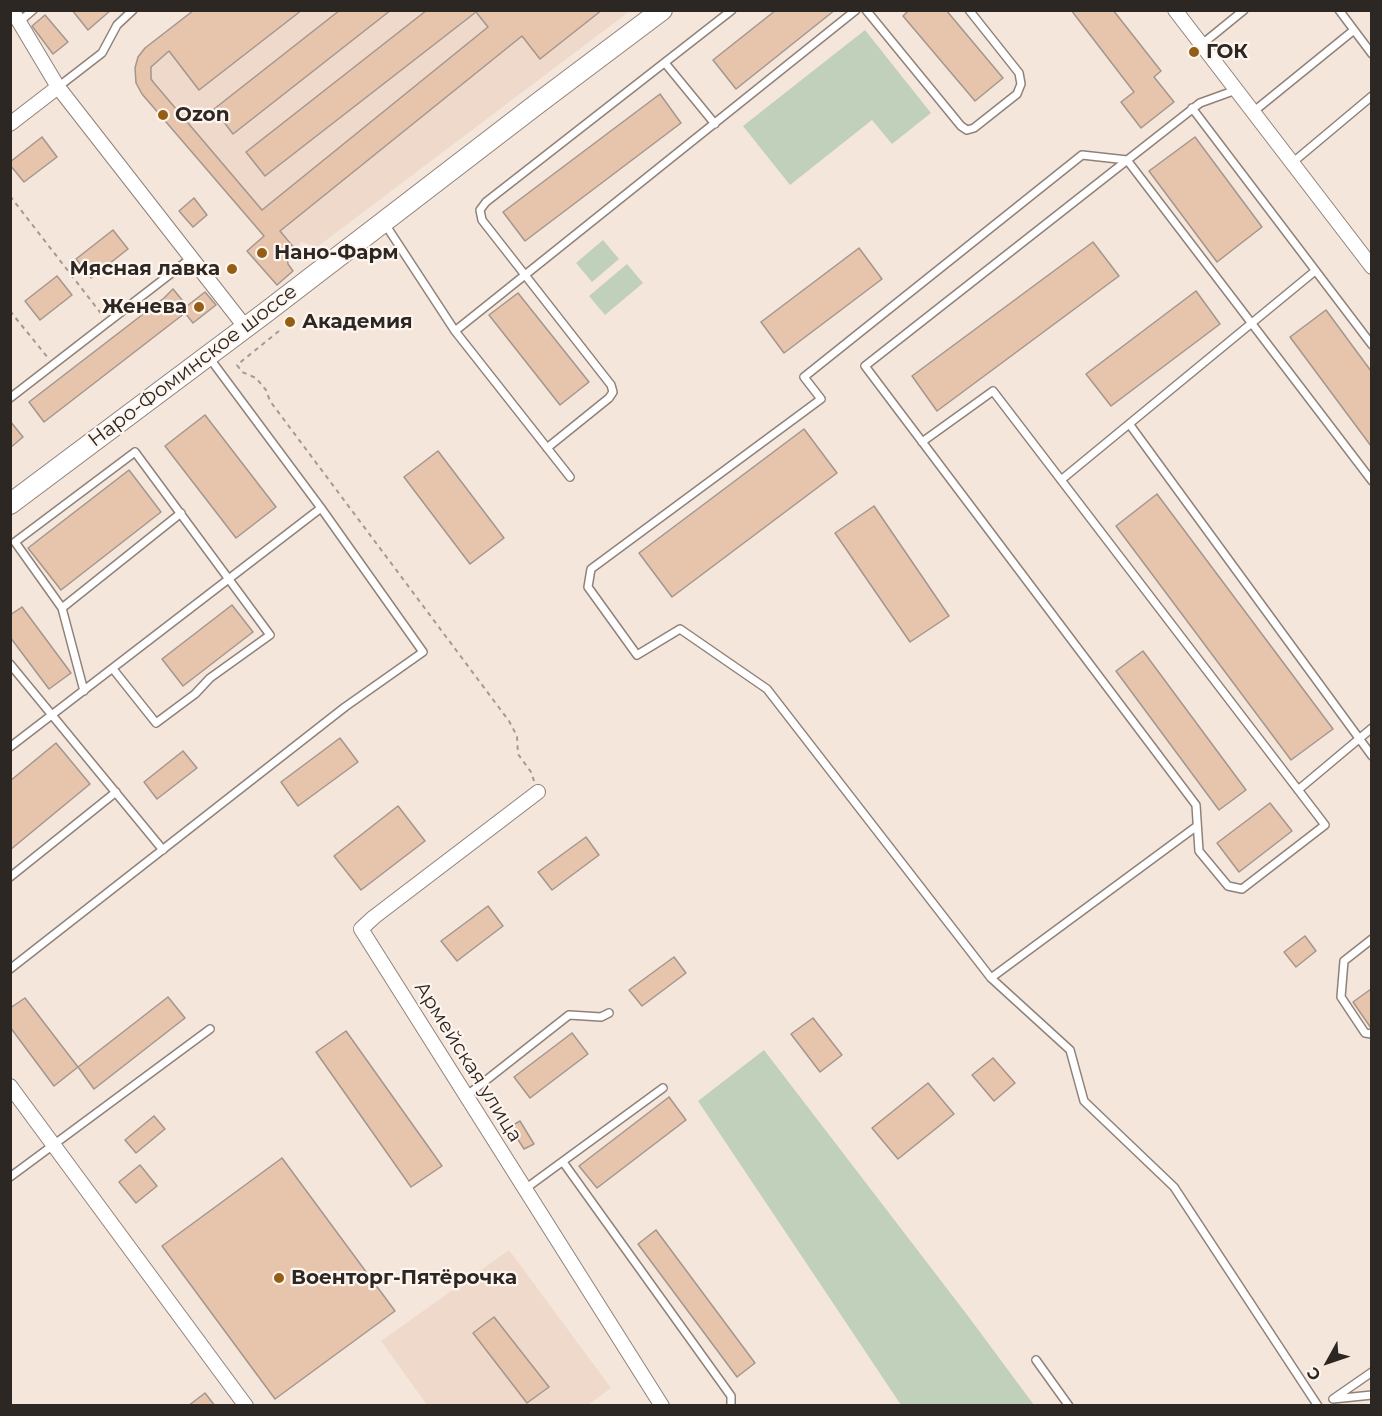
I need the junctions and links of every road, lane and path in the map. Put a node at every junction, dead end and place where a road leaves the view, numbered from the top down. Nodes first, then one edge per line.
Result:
1 (33, 10) edge
2 (133, 10) edge
3 (662, 10) edge
4 (732, 10) edge
5 (856, 10) edge
6 (866, 10) edge
7 (969, 10) edge
8 (1175, 10) edge
9 (1244, 10) edge
10 (1339, 10) edge
11 (16, 16) edge
12 (1354, 30) junction
13 (1202, 45) junction
14 (1371, 54) edge
15 (665, 63) junction
16 (58, 87) junction
17 (1236, 90) junction
18 (1371, 96) edge
19 (1192, 108) junction
20 (1253, 112) junction
21 (12, 122) edge
22 (715, 124) junction
23 (1127, 160) junction
24 (1292, 163) junction
25 (10, 196) edge
26 (384, 222) junction
27 (191, 258) junction
28 (1371, 267) edge
29 (1316, 271) junction
30 (525, 275) junction
31 (10, 310) edge
32 (108, 322) junction
33 (1252, 325) junction
34 (246, 328) junction
35 (279, 331) dead end
36 (455, 331) junction
37 (1371, 345) edge
38 (208, 356) junction
39 (54, 364) junction
40 (10, 398) edge
41 (1130, 425) junction
42 (922, 442) junction
43 (547, 447) junction
44 (570, 477) dead end
45 (1061, 480) junction
46 (1371, 481) edge
47 (10, 504) edge
48 (321, 508) junction
49 (181, 513) junction
50 (229, 579) junction
51 (62, 608) junction
52 (10, 664) edge
53 (113, 669) junction
54 (84, 691) junction
55 (52, 715) junction
56 (1371, 728) edge
57 (1358, 738) junction
58 (10, 747) edge
59 (1371, 756) edge
60 (1298, 789) junction
61 (116, 792) junction
62 (538, 792) joint
63 (1197, 826) junction
64 (163, 849) junction
65 (10, 877) edge
66 (1371, 939) edge
67 (10, 969) edge
68 (992, 978) junction
69 (609, 1013) dead end
70 (210, 1029) dead end
71 (1371, 1034) edge
72 (10, 1086) edge
73 (663, 1088) dead end
74 (466, 1096) junction
75 (53, 1144) junction
76 (563, 1162) junction
77 (10, 1177) edge
78 (525, 1189) junction
79 (1035, 1360) dead end
80 (1371, 1372) edge
81 (1371, 1395) edge
82 (1333, 1399) junction
83 (246, 1406) edge
84 (662, 1406) edge
85 (731, 1406) edge
86 (1070, 1406) edge
87 (1318, 1406) edge
88 (1323, 1406) edge

1 - 11 lane
2 - 16 lane
3 - 26 main road, Наро-Фоминское шоссе
4 - 15 lane
5 - 22 lane
6 - 7 lane
8 - 13 street
9 - 13 lane
10 - 12 lane
11 - 16 street
12 - 14 lane
12 - 20 lane
13 - 17 street
15 - 22 lane
15 - 30 lane
16 - 21 street
16 - 27 street
17 - 19 lane
17 - 20 street
18 - 24 lane
19 - 23 lane
19 - 29 lane
20 - 24 street
22 - 30 lane
23 - 33 lane
23 - 42 lane
23 - 68 lane
24 - 28 street
25 - 32 path
26 - 34 main road, Наро-Фоминское шоссе
26 - 36 lane
27 - 32 lane
27 - 34 street
29 - 33 lane
29 - 37 lane
30 - 36 lane
30 - 43 lane
31 - 39 path
32 - 39 lane
33 - 41 lane
33 - 46 lane
34 - 38 main road, Наро-Фоминское шоссе
35 - 62 path
36 - 43 lane
38 - 47 main road, Наро-Фоминское шоссе
38 - 48 lane
39 - 40 lane
41 - 45 lane
41 - 57 lane
42 - 45 lane
42 - 63 lane
43 - 44 lane
45 - 60 lane
48 - 50 lane
48 - 64 lane
49 - 50 lane
49 - 51 lane
49 - 51 lane
50 - 53 lane
50 - 53 lane
51 - 54 lane
52 - 55 lane
53 - 54 lane
54 - 55 lane
55 - 58 lane
55 - 61 lane
56 - 57 lane
57 - 59 lane
57 - 60 lane
60 - 63 lane
61 - 64 lane
61 - 65 lane
62 - 74 street, Армейская улица
63 - 68 lane
64 - 67 lane
66 - 71 lane
68 - 87 lane
69 - 74 lane
70 - 75 lane
72 - 75 street
73 - 76 lane
74 - 78 street, Армейская улица
75 - 77 lane
75 - 83 street
76 - 78 lane
76 - 85 lane
78 - 84 street, Армейская улица
79 - 86 lane
80 - 82 lane
81 - 82 lane
82 - 88 lane

